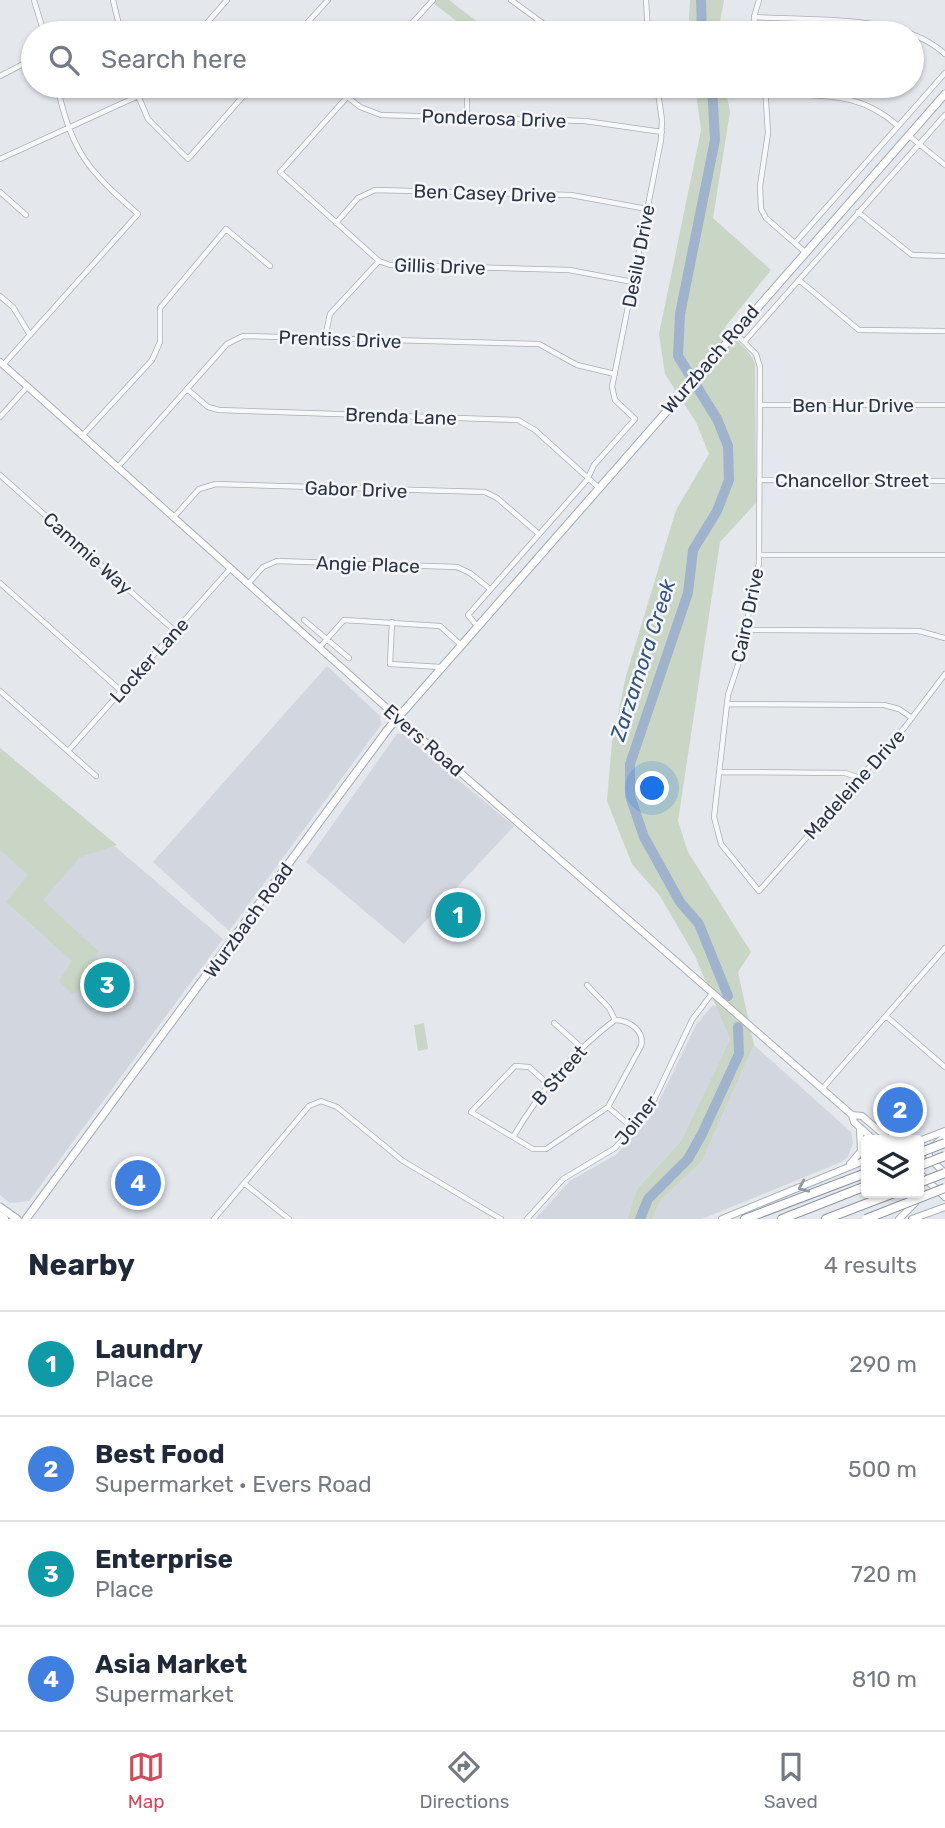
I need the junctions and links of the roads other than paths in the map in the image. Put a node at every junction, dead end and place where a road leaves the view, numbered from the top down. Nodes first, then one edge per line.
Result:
1 (34, 0) edge
2 (113, 0) edge
3 (227, 0) edge
4 (328, 0) edge
5 (433, 0) edge
6 (511, 0) edge
7 (646, 0) edge
8 (759, 0) edge
9 (754, 17) junction
10 (40, 21) edge
11 (118, 21) edge
12 (209, 21) edge
13 (309, 21) edge
14 (414, 21) edge
15 (540, 21) edge
16 (647, 21) edge
17 (754, 21) edge
18 (810, 21) edge
19 (924, 38) edge
20 (945, 54) edge
21 (21, 66) edge
22 (945, 73) edge
23 (0, 76) edge
24 (945, 94) edge
25 (924, 96) edge
26 (60, 98) edge
27 (134, 98) edge
28 (137, 98) edge
29 (241, 98) edge
30 (346, 98) edge
31 (348, 98) edge
32 (467, 98) edge
33 (658, 98) edge
34 (766, 98) edge
35 (833, 98) edge
36 (922, 98) edge
37 (945, 115) edge
38 (467, 117) junction
39 (898, 125) junction
40 (67, 126) junction
41 (662, 132) junction
42 (908, 135) junction
43 (919, 144) junction
44 (0, 159) edge
45 (945, 165) edge
46 (0, 192) edge
47 (647, 209) junction
48 (859, 212) junction
49 (26, 215) dead end
50 (336, 223) junction
51 (795, 243) junction
52 (805, 252) junction
53 (945, 256) edge
54 (379, 261) junction
55 (270, 266) dead end
56 (799, 280) junction
57 (633, 282) junction
58 (0, 296) edge
59 (945, 331) edge
60 (734, 332) junction
61 (30, 335) junction
62 (325, 338) junction
63 (744, 342) junction
64 (1, 364) edge
65 (615, 374) junction
66 (27, 387) junction
67 (187, 389) junction
68 (760, 405) junction
69 (945, 405) edge
70 (0, 417) edge
71 (635, 419) joint
72 (81, 437) junction
73 (116, 469) junction
74 (0, 475) edge
75 (587, 478) junction
76 (760, 480) junction
77 (945, 481) edge
78 (598, 487) junction
79 (172, 518) junction
80 (539, 534) junction
81 (759, 555) junction
82 (945, 555) edge
83 (230, 569) junction
84 (0, 583) edge
85 (248, 584) junction
86 (490, 589) junction
87 (304, 620) dead end
88 (393, 622) junction
89 (477, 626) junction
90 (175, 631) junction
91 (745, 631) junction
92 (945, 638) edge
93 (326, 639) junction
94 (461, 645) junction
95 (319, 648) junction
96 (349, 658) dead end
97 (441, 667) junction
98 (945, 674) edge
99 (0, 691) edge
100 (121, 691) junction
101 (727, 704) junction
102 (398, 718) junction
103 (912, 718) junction
104 (68, 751) junction
105 (719, 772) junction
106 (96, 776) dead end
107 (860, 778) junction
108 (759, 891) joint
109 (945, 948) edge
110 (587, 985) dead end
111 (713, 992) junction
112 (886, 1016) junction
113 (615, 1020) junction
114 (554, 1023) dead end
115 (582, 1048) junction
116 (945, 1067) edge
117 (550, 1085) junction
118 (822, 1089) junction
119 (608, 1107) junction
120 (852, 1115) junction
121 (634, 1129) junction
122 (860, 1129) junction
123 (945, 1134) edge
124 (868, 1135) edge
125 (884, 1135) edge
126 (513, 1138) junction
127 (924, 1140) edge
128 (945, 1143) edge
129 (924, 1151) edge
130 (945, 1156) edge
131 (861, 1162) edge
132 (924, 1164) edge
133 (861, 1166) edge
134 (841, 1170) junction
135 (945, 1173) edge
136 (861, 1175) edge
137 (924, 1178) edge
138 (924, 1181) edge
139 (245, 1184) junction
140 (861, 1188) edge
141 (945, 1188) edge
142 (880, 1198) edge
143 (914, 1198) edge
144 (945, 1198) edge
145 (0, 1207) edge
146 (945, 1207) edge
147 (0, 1216) edge
148 (4, 1219) edge
149 (18, 1219) edge
150 (26, 1219) edge
151 (214, 1219) edge
152 (289, 1219) edge
153 (501, 1219) edge
154 (527, 1219) edge
155 (722, 1219) edge
156 (745, 1219) edge
157 (782, 1219) edge
158 (826, 1219) edge
159 (866, 1219) edge
160 (900, 1219) edge
161 (912, 1219) edge

1 - 10 street
2 - 11 street
3 - 12 street
4 - 13 street
5 - 14 street
6 - 15 street
7 - 16 street
8 - 9 street
9 - 17 street
9 - 18 street
19 - 20 street
21 - 23 street
22 - 25 street
24 - 42 main road, Wurzbach Road
26 - 40 street
27 - 40 street
28 - 29 street
30 - 50 street, Gillis Drive
31 - 38 street, Ponderosa Drive
32 - 38 street
33 - 41 street, Desilu Drive
34 - 51 street
35 - 39 street
36 - 39 street
37 - 43 street
38 - 41 street, Ponderosa Drive
39 - 51 street
40 - 44 street
40 - 61 street
41 - 47 street, Desilu Drive
42 - 43 street
42 - 52 main road, Wurzbach Road
43 - 45 street
43 - 48 street
46 - 49 street
47 - 50 street, Ben Casey Drive
47 - 57 street, Desilu Drive
48 - 53 street
48 - 56 street
50 - 54 street, Gillis Drive
51 - 52 street
52 - 60 main road, Wurzbach Road
54 - 57 street, Gillis Drive
54 - 62 street
55 - 72 street
56 - 59 street
56 - 63 street
57 - 65 street, Desilu Drive
58 - 61 street
60 - 63 street, Cairo Drive
60 - 78 main road, Wurzbach Road
61 - 64 street
62 - 65 street, Prentiss Drive
62 - 67 street, Prentiss Drive
63 - 68 street, Cairo Drive
64 - 66 main road, Evers Road
65 - 71 street, Desilu Drive
66 - 70 street
66 - 72 main road, Evers Road
67 - 73 street, Prentiss Drive
67 - 75 street, Brenda Lane
68 - 69 street, Ben Hur Drive
68 - 76 street, Cairo Drive
71 - 75 street, Wurzbach Road
72 - 73 main road, Evers Road
73 - 79 main road, Evers Road
74 - 90 street, Cammie Way
75 - 78 street, Brenda Lane
75 - 80 street, Wurzbach Road
76 - 77 street, Chancellor Street
76 - 81 street, Cairo Drive
78 - 89 main road, Wurzbach Road
79 - 80 street, Gabor Drive
79 - 83 main road, Evers Road
80 - 86 street, Wurzbach Road
81 - 82 street
81 - 91 street, Cairo Drive
83 - 85 main road, Evers Road
83 - 90 street, Locker Lane
84 - 100 street
85 - 86 street, Angie Place
85 - 95 main road, Evers Road
86 - 89 street, Wurzbach Road
87 - 93 street
88 - 93 street
88 - 94 street
88 - 97 street
89 - 94 main road, Wurzbach Road
90 - 100 street, Locker Lane
91 - 92 street
91 - 101 street, Cairo Drive
93 - 95 street
93 - 96 street
94 - 97 main road, Wurzbach Road
95 - 102 main road, Evers Road
97 - 102 main road, Wurzbach Road
98 - 103 street, Madeleine Drive
99 - 104 street
100 - 104 street, Locker Lane
101 - 103 street
101 - 105 street, Cairo Drive
102 - 111 main road, Evers Road
102 - 150 main road, Wurzbach Road
103 - 107 street, Madeleine Drive
104 - 106 street
105 - 107 street
105 - 108 street, Cairo Drive
107 - 108 street, Madeleine Drive
109 - 112 street
110 - 113 street
111 - 118 main road, Evers Road
111 - 121 street, Joiner
112 - 116 street
112 - 118 street
113 - 115 street, B Street
113 - 119 street
114 - 115 street
115 - 117 street, B Street
117 - 126 street, B Street
117 - 126 street
118 - 120 main road, Evers Road
119 - 121 street
119 - 126 street
120 - 122 main road, Evers Road
120 - 125 main road, Evers Road
121 - 154 street, Joiner
122 - 124 main road, Evers Road
122 - 134 main road
123 - 127 main road
123 - 135 main road
128 - 129 highway, bridge
130 - 132 highway, bridge
131 - 134 main road
133 - 134 main road
134 -> 155 main road
135 - 138 highway, bridge
136 - 156 highway
137 - 144 main road
139 - 151 street
139 - 152 street
139 - 153 street
140 - 157 highway
141 - 159 highway, bridge
142 - 158 highway
143 - 160 main road
145 - 149 main road
146 - 161 main road
147 - 148 highway

